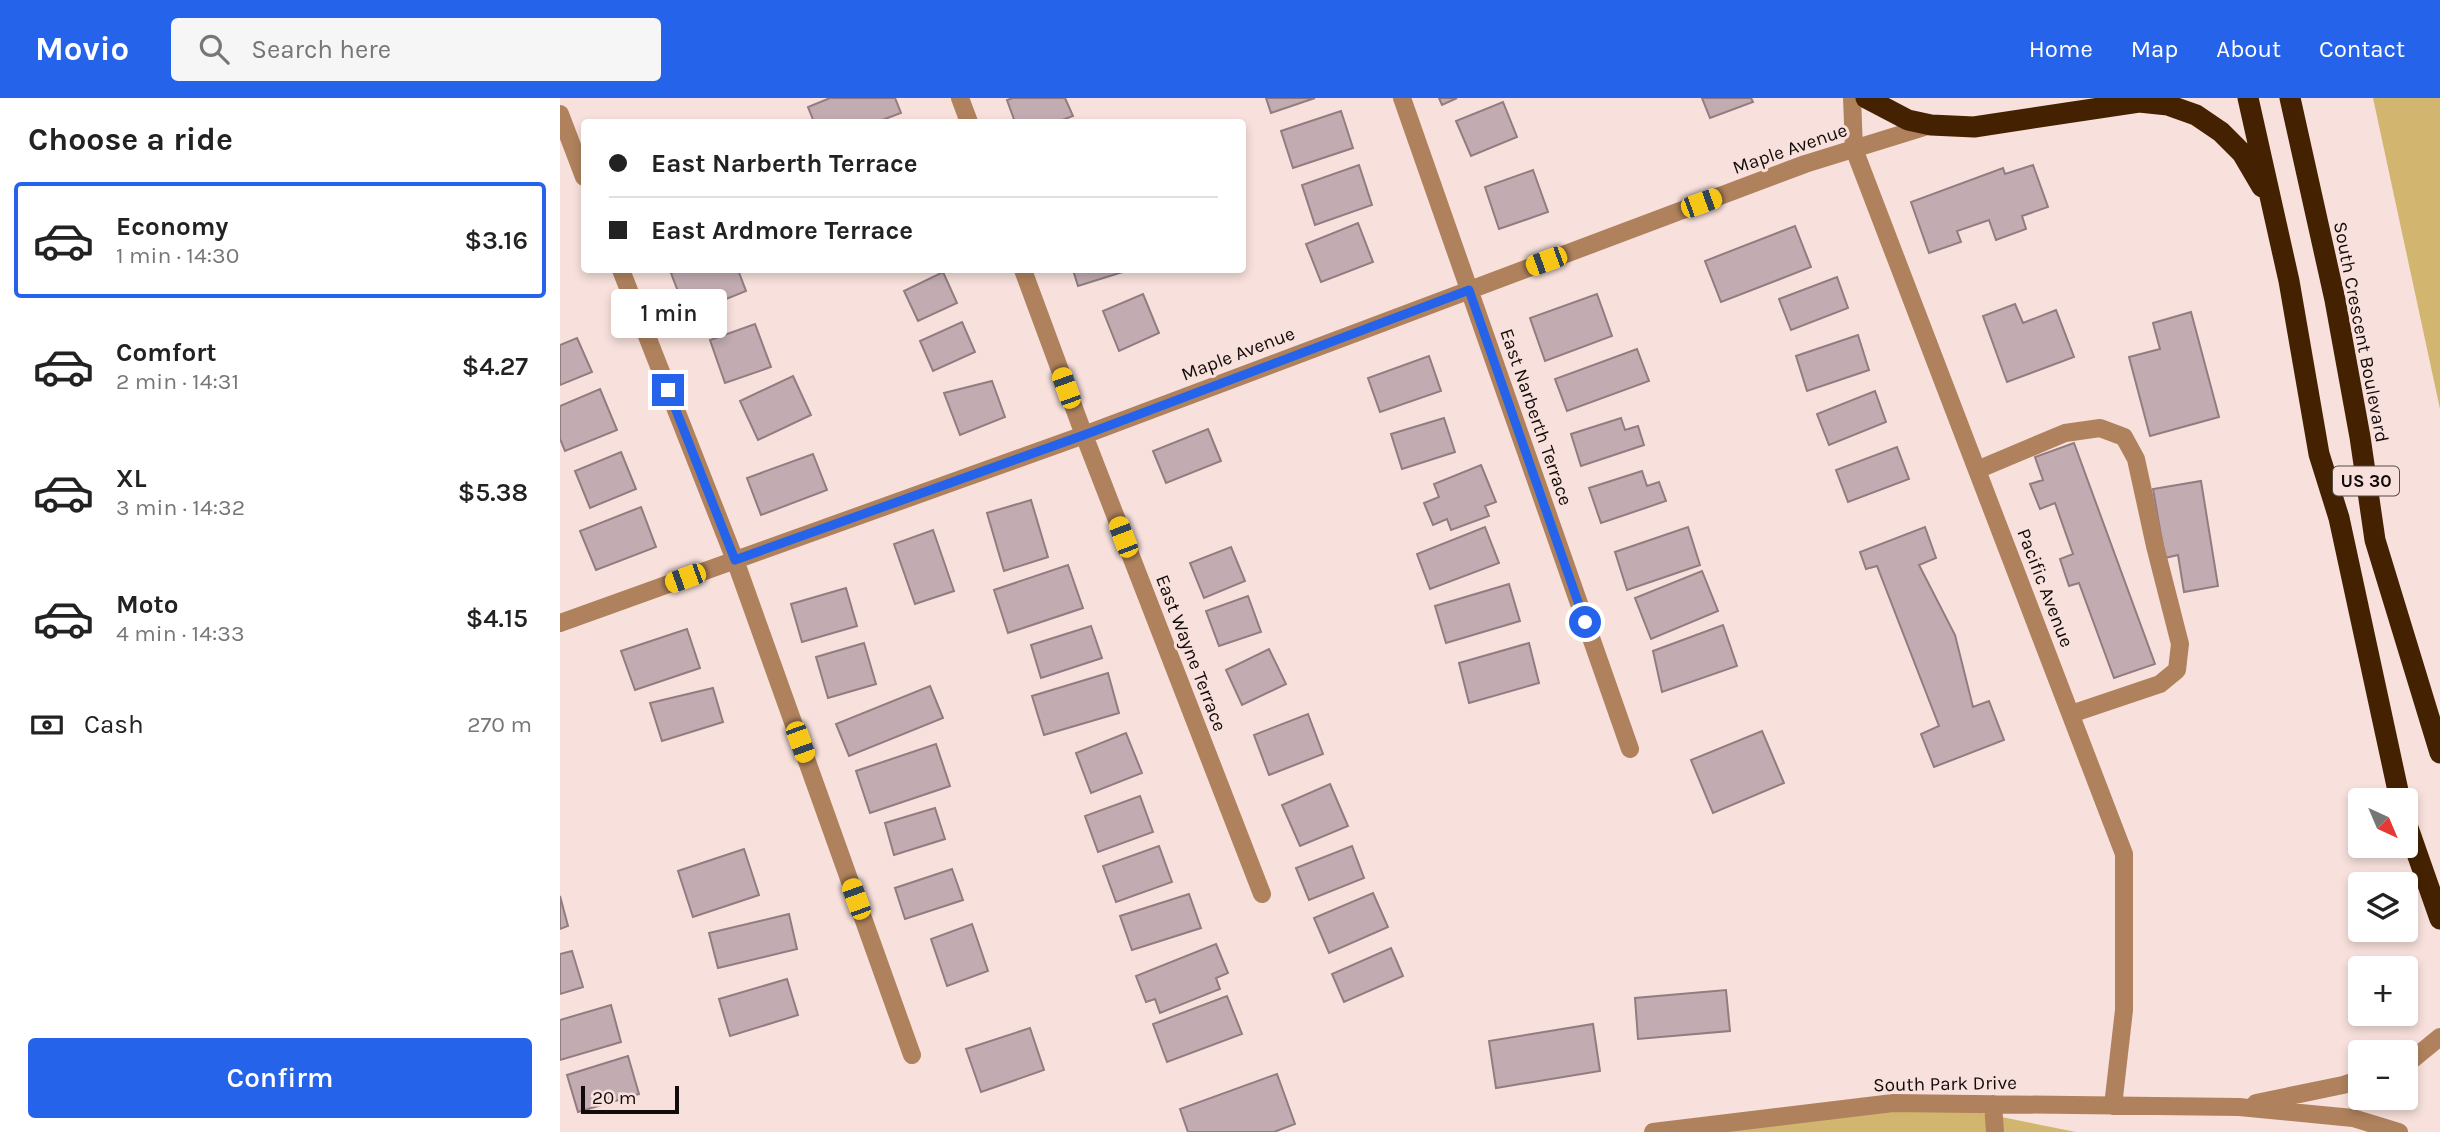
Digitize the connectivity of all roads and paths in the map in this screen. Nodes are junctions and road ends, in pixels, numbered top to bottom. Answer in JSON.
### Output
{"nodes":[{"id":1,"x":960,"y":98,"type":"edge"},
{"id":2,"x":1402,"y":98,"type":"edge"},
{"id":3,"x":1852,"y":98,"type":"edge"},
{"id":4,"x":1866,"y":98,"type":"edge"},
{"id":5,"x":2110,"y":98,"type":"edge"},
{"id":6,"x":2248,"y":98,"type":"edge"},
{"id":7,"x":2290,"y":98,"type":"edge"},
{"id":8,"x":2080,"y":111,"type":"junction"},
{"id":9,"x":560,"y":114,"type":"edge"},
{"id":10,"x":968,"y":119,"type":"edge"},
{"id":11,"x":1931,"y":125,"type":"junction"},
{"id":12,"x":1854,"y":149,"type":"junction"},
{"id":13,"x":581,"y":169,"type":"edge"},
{"id":14,"x":2272,"y":204,"type":"junction"},
{"id":15,"x":622,"y":273,"type":"edge"},
{"id":16,"x":1024,"y":273,"type":"edge"},
{"id":17,"x":1469,"y":290,"type":"junction"},
{"id":18,"x":1084,"y":435,"type":"junction"},
{"id":19,"x":1977,"y":470,"type":"junction"},
{"id":20,"x":735,"y":560,"type":"junction"},
{"id":21,"x":560,"y":623,"type":"edge"},
{"id":22,"x":2071,"y":714,"type":"junction"},
{"id":23,"x":1630,"y":749,"type":"dead end"},
{"id":24,"x":2440,"y":753,"type":"edge"},
{"id":25,"x":2397,"y":788,"type":"edge"},
{"id":26,"x":2418,"y":856,"type":"edge"},
{"id":27,"x":1262,"y":894,"type":"dead end"},
{"id":28,"x":2440,"y":919,"type":"edge"},
{"id":29,"x":2440,"y":1037,"type":"edge"},
{"id":30,"x":912,"y":1055,"type":"dead end"},
{"id":31,"x":2418,"y":1055,"type":"edge"},
{"id":32,"x":2348,"y":1083,"type":"edge"},
{"id":33,"x":1993,"y":1104,"type":"junction"},
{"id":34,"x":2113,"y":1106,"type":"junction"},
{"id":35,"x":2239,"y":1107,"type":"junction"},
{"id":36,"x":1653,"y":1132,"type":"edge"},
{"id":37,"x":1995,"y":1132,"type":"edge"},
{"id":38,"x":2399,"y":1132,"type":"edge"}],
"edges":[{"from":1,"to":10,"type":"street"},
{"from":2,"to":17,"type":"street","name":"East Narberth Terrace"},
{"from":3,"to":12,"type":"street","name":"Pacific Avenue"},
{"from":4,"to":11,"type":"highway"},
{"from":5,"to":8,"type":"highway"},
{"from":6,"to":14,"type":"highway","number":"US 30"},
{"from":7,"to":24,"type":"highway","name":"South Crescent Boulevard","number":"US 30"},
{"from":8,"to":11,"type":"highway"},
{"from":8,"to":14,"type":"highway"},
{"from":9,"to":13,"type":"street"},
{"from":11,"to":12,"type":"street","name":"Maple Avenue"},
{"from":12,"to":17,"type":"street","name":"Maple Avenue"},
{"from":12,"to":19,"type":"street","name":"Pacific Avenue"},
{"from":14,"to":25,"type":"highway","number":"US 30"},
{"from":15,"to":20,"type":"street"},
{"from":16,"to":18,"type":"street","name":"East Wayne Terrace"},
{"from":17,"to":18,"type":"street","name":"Maple Avenue"},
{"from":17,"to":23,"type":"street","name":"East Narberth Terrace"},
{"from":18,"to":20,"type":"street","name":"Maple Avenue"},
{"from":18,"to":27,"type":"street","name":"East Wayne Terrace"},
{"from":19,"to":22,"type":"street","name":"Pacific Avenue"},
{"from":19,"to":22,"type":"street"},
{"from":20,"to":21,"type":"street","name":"Maple Avenue"},
{"from":20,"to":30,"type":"street"},
{"from":22,"to":34,"type":"street","name":"Pacific Avenue"},
{"from":26,"to":28,"type":"highway"},
{"from":29,"to":31,"type":"street"},
{"from":32,"to":35,"type":"street","name":"South Park Drive"},
{"from":33,"to":34,"type":"street","name":"South Park Drive"},
{"from":33,"to":36,"type":"street","name":"South Park Drive"},
{"from":33,"to":37,"type":"street"},
{"from":34,"to":35,"type":"street","name":"South Park Drive"},
{"from":35,"to":38,"type":"street","name":"South Park Drive"}]}
